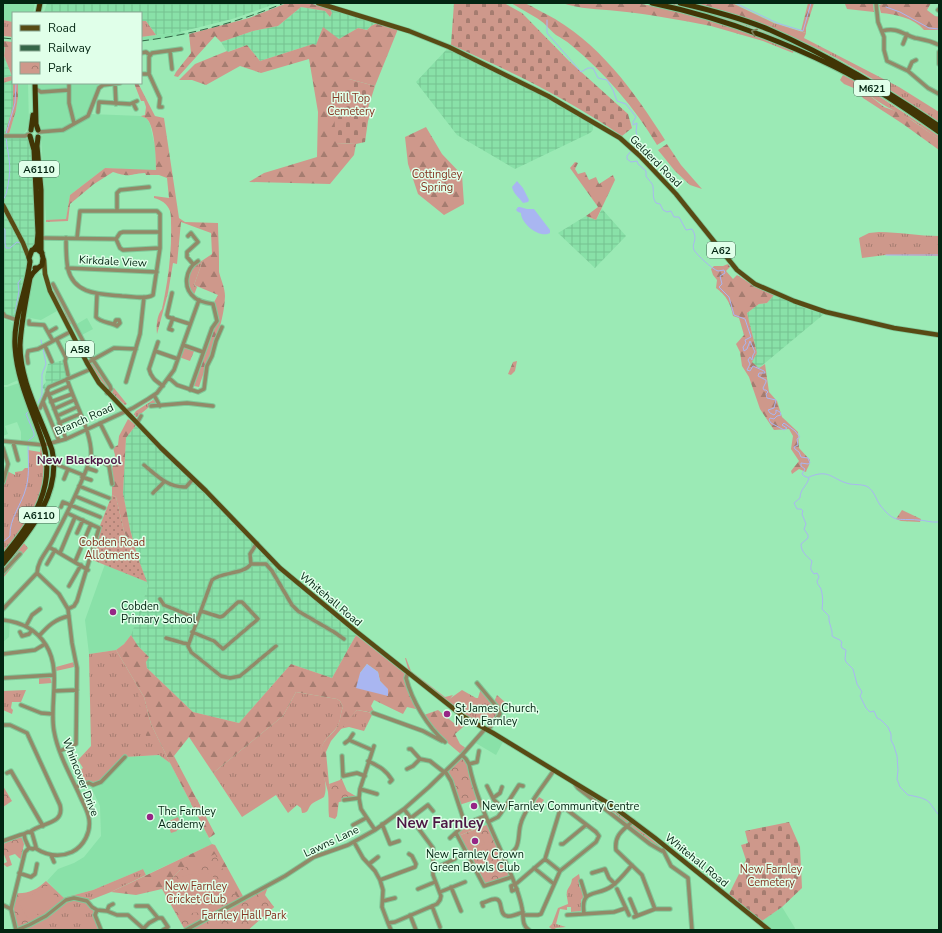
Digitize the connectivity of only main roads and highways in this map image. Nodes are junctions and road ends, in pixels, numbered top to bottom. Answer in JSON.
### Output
{"nodes":[{"id":1,"x":318,"y":3,"type":"edge"},
{"id":2,"x":652,"y":3,"type":"edge"},
{"id":3,"x":680,"y":3,"type":"edge"},
{"id":4,"x":34,"y":85,"type":"edge"},
{"id":5,"x":939,"y":126,"type":"edge"},
{"id":6,"x":939,"y":132,"type":"edge"},
{"id":7,"x":30,"y":133,"type":"junction"},
{"id":8,"x":38,"y":133,"type":"junction"},
{"id":9,"x":3,"y":205,"type":"edge"},
{"id":10,"x":23,"y":242,"type":"junction"},
{"id":11,"x":34,"y":249,"type":"junction"},
{"id":12,"x":43,"y":256,"type":"junction"},
{"id":13,"x":30,"y":260,"type":"junction"},
{"id":14,"x":38,"y":268,"type":"junction"},
{"id":15,"x":46,"y":274,"type":"junction"},
{"id":16,"x":26,"y":301,"type":"junction"},
{"id":17,"x":17,"y":320,"type":"junction"},
{"id":18,"x":939,"y":335,"type":"edge"},
{"id":19,"x":44,"y":436,"type":"junction"},
{"id":20,"x":47,"y":444,"type":"junction"},
{"id":21,"x":3,"y":557,"type":"edge"},
{"id":22,"x":3,"y":564,"type":"edge"},
{"id":23,"x":770,"y":930,"type":"edge"}],
"edges":[{"from":1,"to":18,"type":"main road","name":"Gelderd Road","number":"A62"},
{"from":6,"to":2,"type":"highway","number":"M621","one_way":true},
{"from":3,"to":5,"type":"highway","number":"M621"},
{"from":4,"to":7,"type":"highway","number":"A6110"},
{"from":4,"to":8,"type":"highway","number":"A6110"},
{"from":7,"to":8,"type":"highway"},
{"from":7,"to":8,"type":"highway"},
{"from":7,"to":11,"type":"highway","number":"A6110"},
{"from":8,"to":12,"type":"highway","number":"A6110"},
{"from":9,"to":10,"type":"main road"},
{"from":10,"to":11,"type":"main road"},
{"from":10,"to":13,"type":"main road"},
{"from":11,"to":12,"type":"highway"},
{"from":11,"to":13,"type":"highway","number":"A6110"},
{"from":12,"to":14,"type":"highway","number":"A6110"},
{"from":12,"to":15,"type":"main road","name":"Whitehall Road","number":"A58"},
{"from":13,"to":14,"type":"highway"},
{"from":13,"to":17,"type":"highway","number":"A6110"},
{"from":14,"to":15,"type":"main road"},
{"from":14,"to":16,"type":"highway","number":"A6110"},
{"from":15,"to":23,"type":"main road","name":"Whitehall Road","number":"A58"},
{"from":16,"to":17,"type":"highway"},
{"from":16,"to":19,"type":"highway","number":"A6110"},
{"from":17,"to":19,"type":"highway","number":"A6110"},
{"from":19,"to":20,"type":"highway","number":"A6110"},
{"from":20,"to":21,"type":"highway","number":"A6110"},
{"from":20,"to":22,"type":"highway","number":"A6110"}]}
